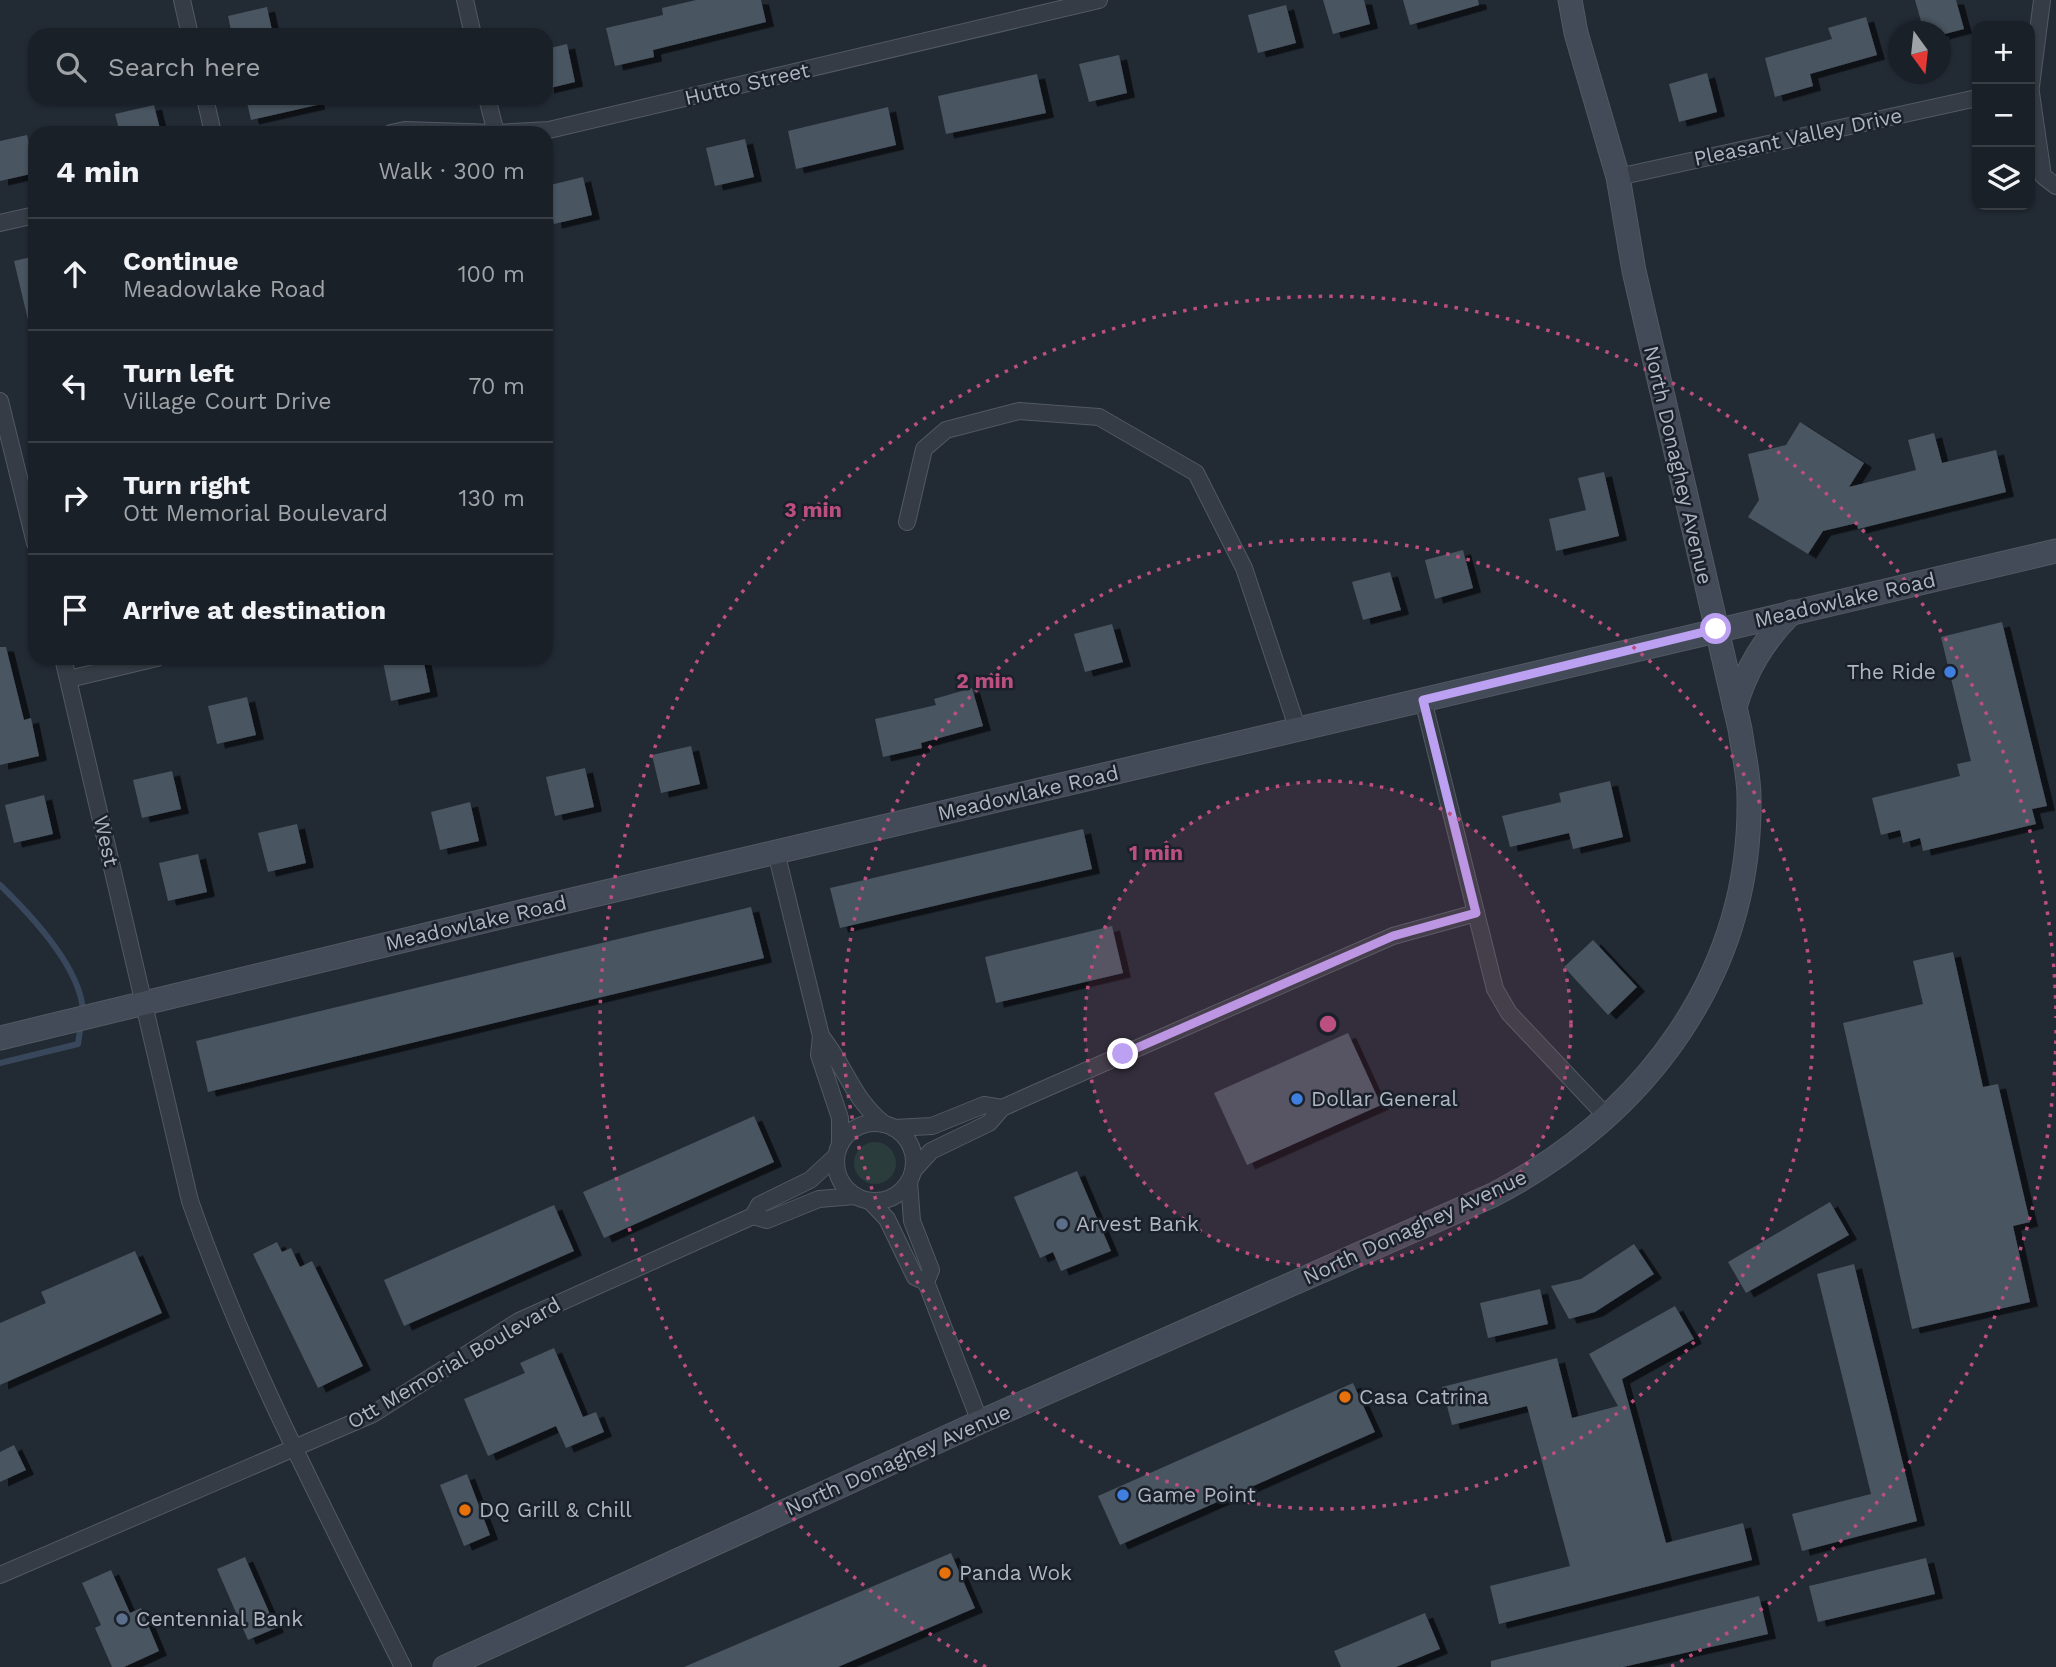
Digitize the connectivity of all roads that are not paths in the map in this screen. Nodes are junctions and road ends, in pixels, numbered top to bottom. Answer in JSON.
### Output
{"nodes":[{"id":1,"x":182,"y":0,"type":"edge"},
{"id":2,"x":465,"y":0,"type":"edge"},
{"id":3,"x":1099,"y":0,"type":"edge"},
{"id":4,"x":1570,"y":0,"type":"edge"},
{"id":5,"x":2042,"y":0,"type":"edge"},
{"id":6,"x":188,"y":28,"type":"edge"},
{"id":7,"x":471,"y":28,"type":"edge"},
{"id":8,"x":2030,"y":84,"type":"edge"},
{"id":9,"x":1972,"y":99,"type":"edge"},
{"id":10,"x":207,"y":105,"type":"edge"},
{"id":11,"x":490,"y":105,"type":"edge"},
{"id":12,"x":2035,"y":121,"type":"edge"},
{"id":13,"x":211,"y":126,"type":"edge"},
{"id":14,"x":494,"y":126,"type":"edge"},
{"id":15,"x":553,"y":129,"type":"edge"},
{"id":16,"x":1618,"y":177,"type":"junction"},
{"id":17,"x":2056,"y":186,"type":"edge"},
{"id":18,"x":28,"y":217,"type":"edge"},
{"id":19,"x":0,"y":223,"type":"edge"},
{"id":20,"x":0,"y":401,"type":"edge"},
{"id":21,"x":28,"y":515,"type":"edge"},
{"id":22,"x":906,"y":522,"type":"dead end"},
{"id":23,"x":2056,"y":551,"type":"edge"},
{"id":24,"x":1792,"y":612,"type":"junction"},
{"id":25,"x":1716,"y":629,"type":"junction"},
{"id":26,"x":65,"y":665,"type":"edge"},
{"id":27,"x":128,"y":665,"type":"edge"},
{"id":28,"x":69,"y":679,"type":"junction"},
{"id":29,"x":1423,"y":700,"type":"junction"},
{"id":30,"x":1735,"y":707,"type":"junction"},
{"id":31,"x":1298,"y":730,"type":"junction"},
{"id":32,"x":776,"y":852,"type":"junction"},
{"id":33,"x":1476,"y":913,"type":"junction"},
{"id":34,"x":144,"y":1003,"type":"junction"},
{"id":35,"x":821,"y":1037,"type":"junction"},
{"id":36,"x":0,"y":1038,"type":"edge"},
{"id":37,"x":1002,"y":1108,"type":"junction"},
{"id":38,"x":1608,"y":1118,"type":"junction"},
{"id":39,"x":889,"y":1126,"type":"junction"},
{"id":40,"x":838,"y":1151,"type":"junction"},
{"id":41,"x":911,"y":1176,"type":"junction"},
{"id":42,"x":862,"y":1198,"type":"junction"},
{"id":43,"x":753,"y":1216,"type":"junction"},
{"id":44,"x":926,"y":1282,"type":"junction"},
{"id":45,"x":980,"y":1422,"type":"junction"},
{"id":46,"x":293,"y":1447,"type":"junction"},
{"id":47,"x":0,"y":1575,"type":"edge"},
{"id":48,"x":402,"y":1667,"type":"edge"},
{"id":49,"x":445,"y":1667,"type":"edge"}],
"edges":[{"from":1,"to":6,"type":"street"},
{"from":2,"to":7,"type":"street"},
{"from":3,"to":15,"type":"street","name":"Hutto Street"},
{"from":4,"to":16,"type":"street","name":"North Donaghey Avenue"},
{"from":5,"to":8,"type":"street"},
{"from":9,"to":16,"type":"street","name":"Pleasant Valley Drive"},
{"from":10,"to":13,"type":"street"},
{"from":11,"to":14,"type":"street"},
{"from":12,"to":17,"type":"street"},
{"from":16,"to":25,"type":"street","name":"North Donaghey Avenue"},
{"from":18,"to":19,"type":"street"},
{"from":20,"to":21,"type":"street"},
{"from":22,"to":31,"type":"street"},
{"from":23,"to":24,"type":"street","name":"Meadowlake Road"},
{"from":24,"to":25,"type":"street","name":"Meadowlake Road"},
{"from":24,"to":30,"type":"street"},
{"from":25,"to":29,"type":"street","name":"Meadowlake Road"},
{"from":25,"to":30,"type":"street","name":"North Donaghey Avenue"},
{"from":26,"to":28,"type":"street","name":"West"},
{"from":27,"to":28,"type":"street"},
{"from":28,"to":34,"type":"street","name":"West"},
{"from":29,"to":31,"type":"street","name":"Meadowlake Road"},
{"from":29,"to":33,"type":"street"},
{"from":30,"to":38,"type":"street","name":"North Donaghey Avenue"},
{"from":31,"to":32,"type":"street","name":"Meadowlake Road"},
{"from":32,"to":34,"type":"street","name":"Meadowlake Road"},
{"from":32,"to":35,"type":"street"},
{"from":33,"to":37,"type":"street"},
{"from":33,"to":38,"type":"street"},
{"from":34,"to":36,"type":"street","name":"Meadowlake Road"},
{"from":34,"to":46,"type":"street","name":"West"},
{"from":35,"to":39,"type":"street"},
{"from":35,"to":40,"type":"street"},
{"from":37,"to":39,"type":"street"},
{"from":37,"to":41,"type":"street"},
{"from":38,"to":45,"type":"street","name":"North Donaghey Avenue"},
{"from":39,"to":40,"type":"street"},
{"from":39,"to":41,"type":"street"},
{"from":40,"to":42,"type":"street"},
{"from":40,"to":43,"type":"street","name":"Ott Memorial Boulevard"},
{"from":41,"to":42,"type":"street"},
{"from":41,"to":44,"type":"street"},
{"from":42,"to":43,"type":"street","name":"Ott Memorial Boulevard"},
{"from":42,"to":44,"type":"street"},
{"from":43,"to":46,"type":"street","name":"Ott Memorial Boulevard"},
{"from":44,"to":45,"type":"street"},
{"from":45,"to":49,"type":"street","name":"North Donaghey Avenue"},
{"from":46,"to":47,"type":"street","name":"Ott Memorial Boulevard"},
{"from":46,"to":48,"type":"street","name":"West"}]}
